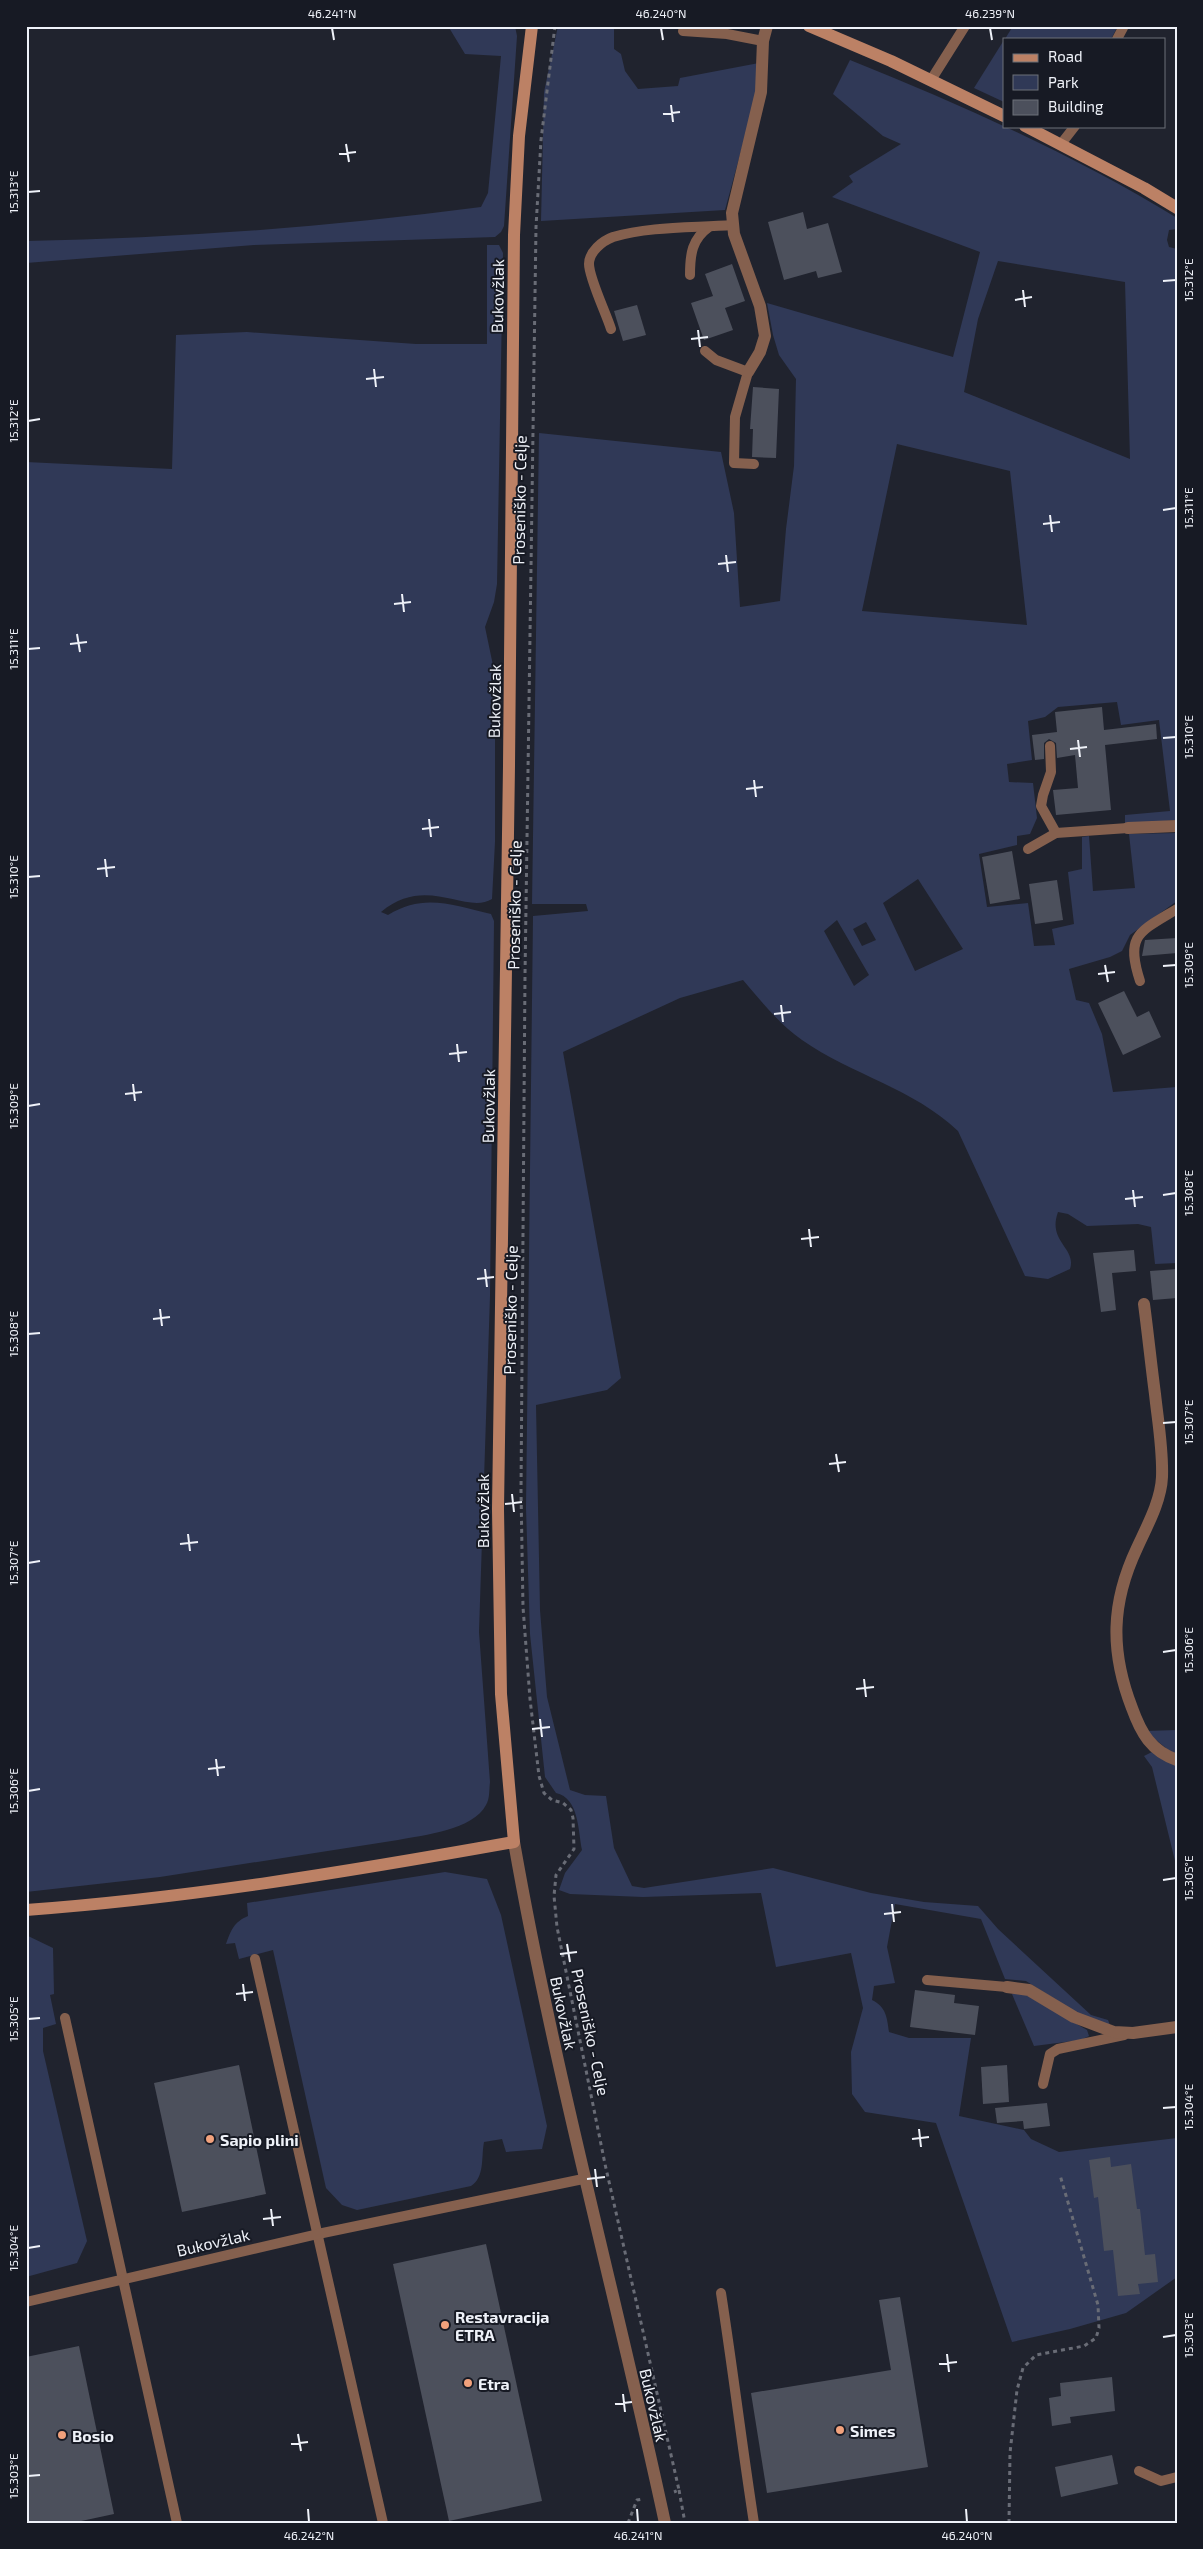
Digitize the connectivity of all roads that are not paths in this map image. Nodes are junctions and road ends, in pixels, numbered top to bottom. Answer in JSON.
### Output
{"nodes":[{"id":1,"x":532,"y":26,"type":"edge"},
{"id":2,"x":767,"y":26,"type":"edge"},
{"id":3,"x":965,"y":26,"type":"edge"},
{"id":4,"x":1124,"y":26,"type":"edge"},
{"id":5,"x":816,"y":28,"type":"edge"},
{"id":6,"x":683,"y":31,"type":"dead end"},
{"id":7,"x":1118,"y":38,"type":"edge"},
{"id":8,"x":763,"y":41,"type":"junction"},
{"id":9,"x":931,"y":80,"type":"junction"},
{"id":10,"x":1003,"y":116,"type":"edge"},
{"id":11,"x":1029,"y":128,"type":"edge"},
{"id":12,"x":1073,"y":128,"type":"edge"},
{"id":13,"x":1061,"y":144,"type":"junction"},
{"id":14,"x":1177,"y":208,"type":"edge"},
{"id":15,"x":732,"y":225,"type":"junction"},
{"id":16,"x":709,"y":227,"type":"junction"},
{"id":17,"x":690,"y":275,"type":"dead end"},
{"id":18,"x":611,"y":329,"type":"dead end"},
{"id":19,"x":705,"y":351,"type":"dead end"},
{"id":20,"x":748,"y":372,"type":"junction"},
{"id":21,"x":754,"y":464,"type":"dead end"},
{"id":22,"x":1050,"y":746,"type":"dead end"},
{"id":23,"x":1177,"y":826,"type":"edge"},
{"id":24,"x":1128,"y":828,"type":"joint"},
{"id":25,"x":1056,"y":833,"type":"junction"},
{"id":26,"x":1028,"y":849,"type":"dead end"},
{"id":27,"x":1177,"y":909,"type":"edge"},
{"id":28,"x":1140,"y":981,"type":"dead end"},
{"id":29,"x":1144,"y":1304,"type":"dead end"},
{"id":30,"x":1177,"y":1760,"type":"edge"},
{"id":31,"x":514,"y":1842,"type":"junction"},
{"id":32,"x":26,"y":1910,"type":"edge"},
{"id":33,"x":255,"y":1959,"type":"dead end"},
{"id":34,"x":927,"y":1980,"type":"dead end"},
{"id":35,"x":1007,"y":1986,"type":"joint"},
{"id":36,"x":65,"y":2018,"type":"dead end"},
{"id":37,"x":1177,"y":2027,"type":"edge"},
{"id":38,"x":1132,"y":2033,"type":"junction"},
{"id":39,"x":1043,"y":2084,"type":"dead end"},
{"id":40,"x":583,"y":2178,"type":"junction"},
{"id":41,"x":318,"y":2234,"type":"junction"},
{"id":42,"x":122,"y":2280,"type":"junction"},
{"id":43,"x":720,"y":2293,"type":"dead end"},
{"id":44,"x":26,"y":2302,"type":"edge"},
{"id":45,"x":1139,"y":2471,"type":"dead end"},
{"id":46,"x":1177,"y":2477,"type":"edge"},
{"id":47,"x":177,"y":2523,"type":"edge"},
{"id":48,"x":383,"y":2523,"type":"edge"},
{"id":49,"x":664,"y":2523,"type":"edge"},
{"id":50,"x":754,"y":2523,"type":"edge"}],
"edges":[{"from":1,"to":31,"type":"main road","name":"Bukovžlak"},
{"from":2,"to":8,"type":"street"},
{"from":3,"to":9,"type":"lane"},
{"from":4,"to":7,"type":"lane"},
{"from":5,"to":9,"type":"main road"},
{"from":6,"to":8,"type":"lane"},
{"from":8,"to":15,"type":"street"},
{"from":9,"to":10,"type":"main road"},
{"from":11,"to":13,"type":"main road"},
{"from":12,"to":13,"type":"lane"},
{"from":13,"to":14,"type":"main road"},
{"from":15,"to":16,"type":"lane"},
{"from":15,"to":20,"type":"street"},
{"from":16,"to":17,"type":"lane"},
{"from":16,"to":18,"type":"lane"},
{"from":19,"to":20,"type":"lane"},
{"from":20,"to":21,"type":"lane"},
{"from":22,"to":25,"type":"lane"},
{"from":23,"to":24,"type":"street"},
{"from":24,"to":25,"type":"lane"},
{"from":25,"to":26,"type":"lane"},
{"from":27,"to":28,"type":"lane"},
{"from":29,"to":30,"type":"street"},
{"from":31,"to":32,"type":"main road"},
{"from":31,"to":40,"type":"street","name":"Bukovžlak"},
{"from":33,"to":41,"type":"lane"},
{"from":34,"to":35,"type":"lane"},
{"from":35,"to":38,"type":"street"},
{"from":36,"to":42,"type":"lane"},
{"from":37,"to":38,"type":"street"},
{"from":38,"to":39,"type":"lane"},
{"from":40,"to":41,"type":"lane","name":"Bukovžlak"},
{"from":40,"to":49,"type":"street","name":"Bukovžlak"},
{"from":41,"to":42,"type":"lane","name":"Bukovžlak"},
{"from":41,"to":48,"type":"lane"},
{"from":42,"to":44,"type":"lane","name":"Bukovžlak"},
{"from":42,"to":47,"type":"lane"},
{"from":43,"to":50,"type":"lane"},
{"from":45,"to":46,"type":"lane"}]}
